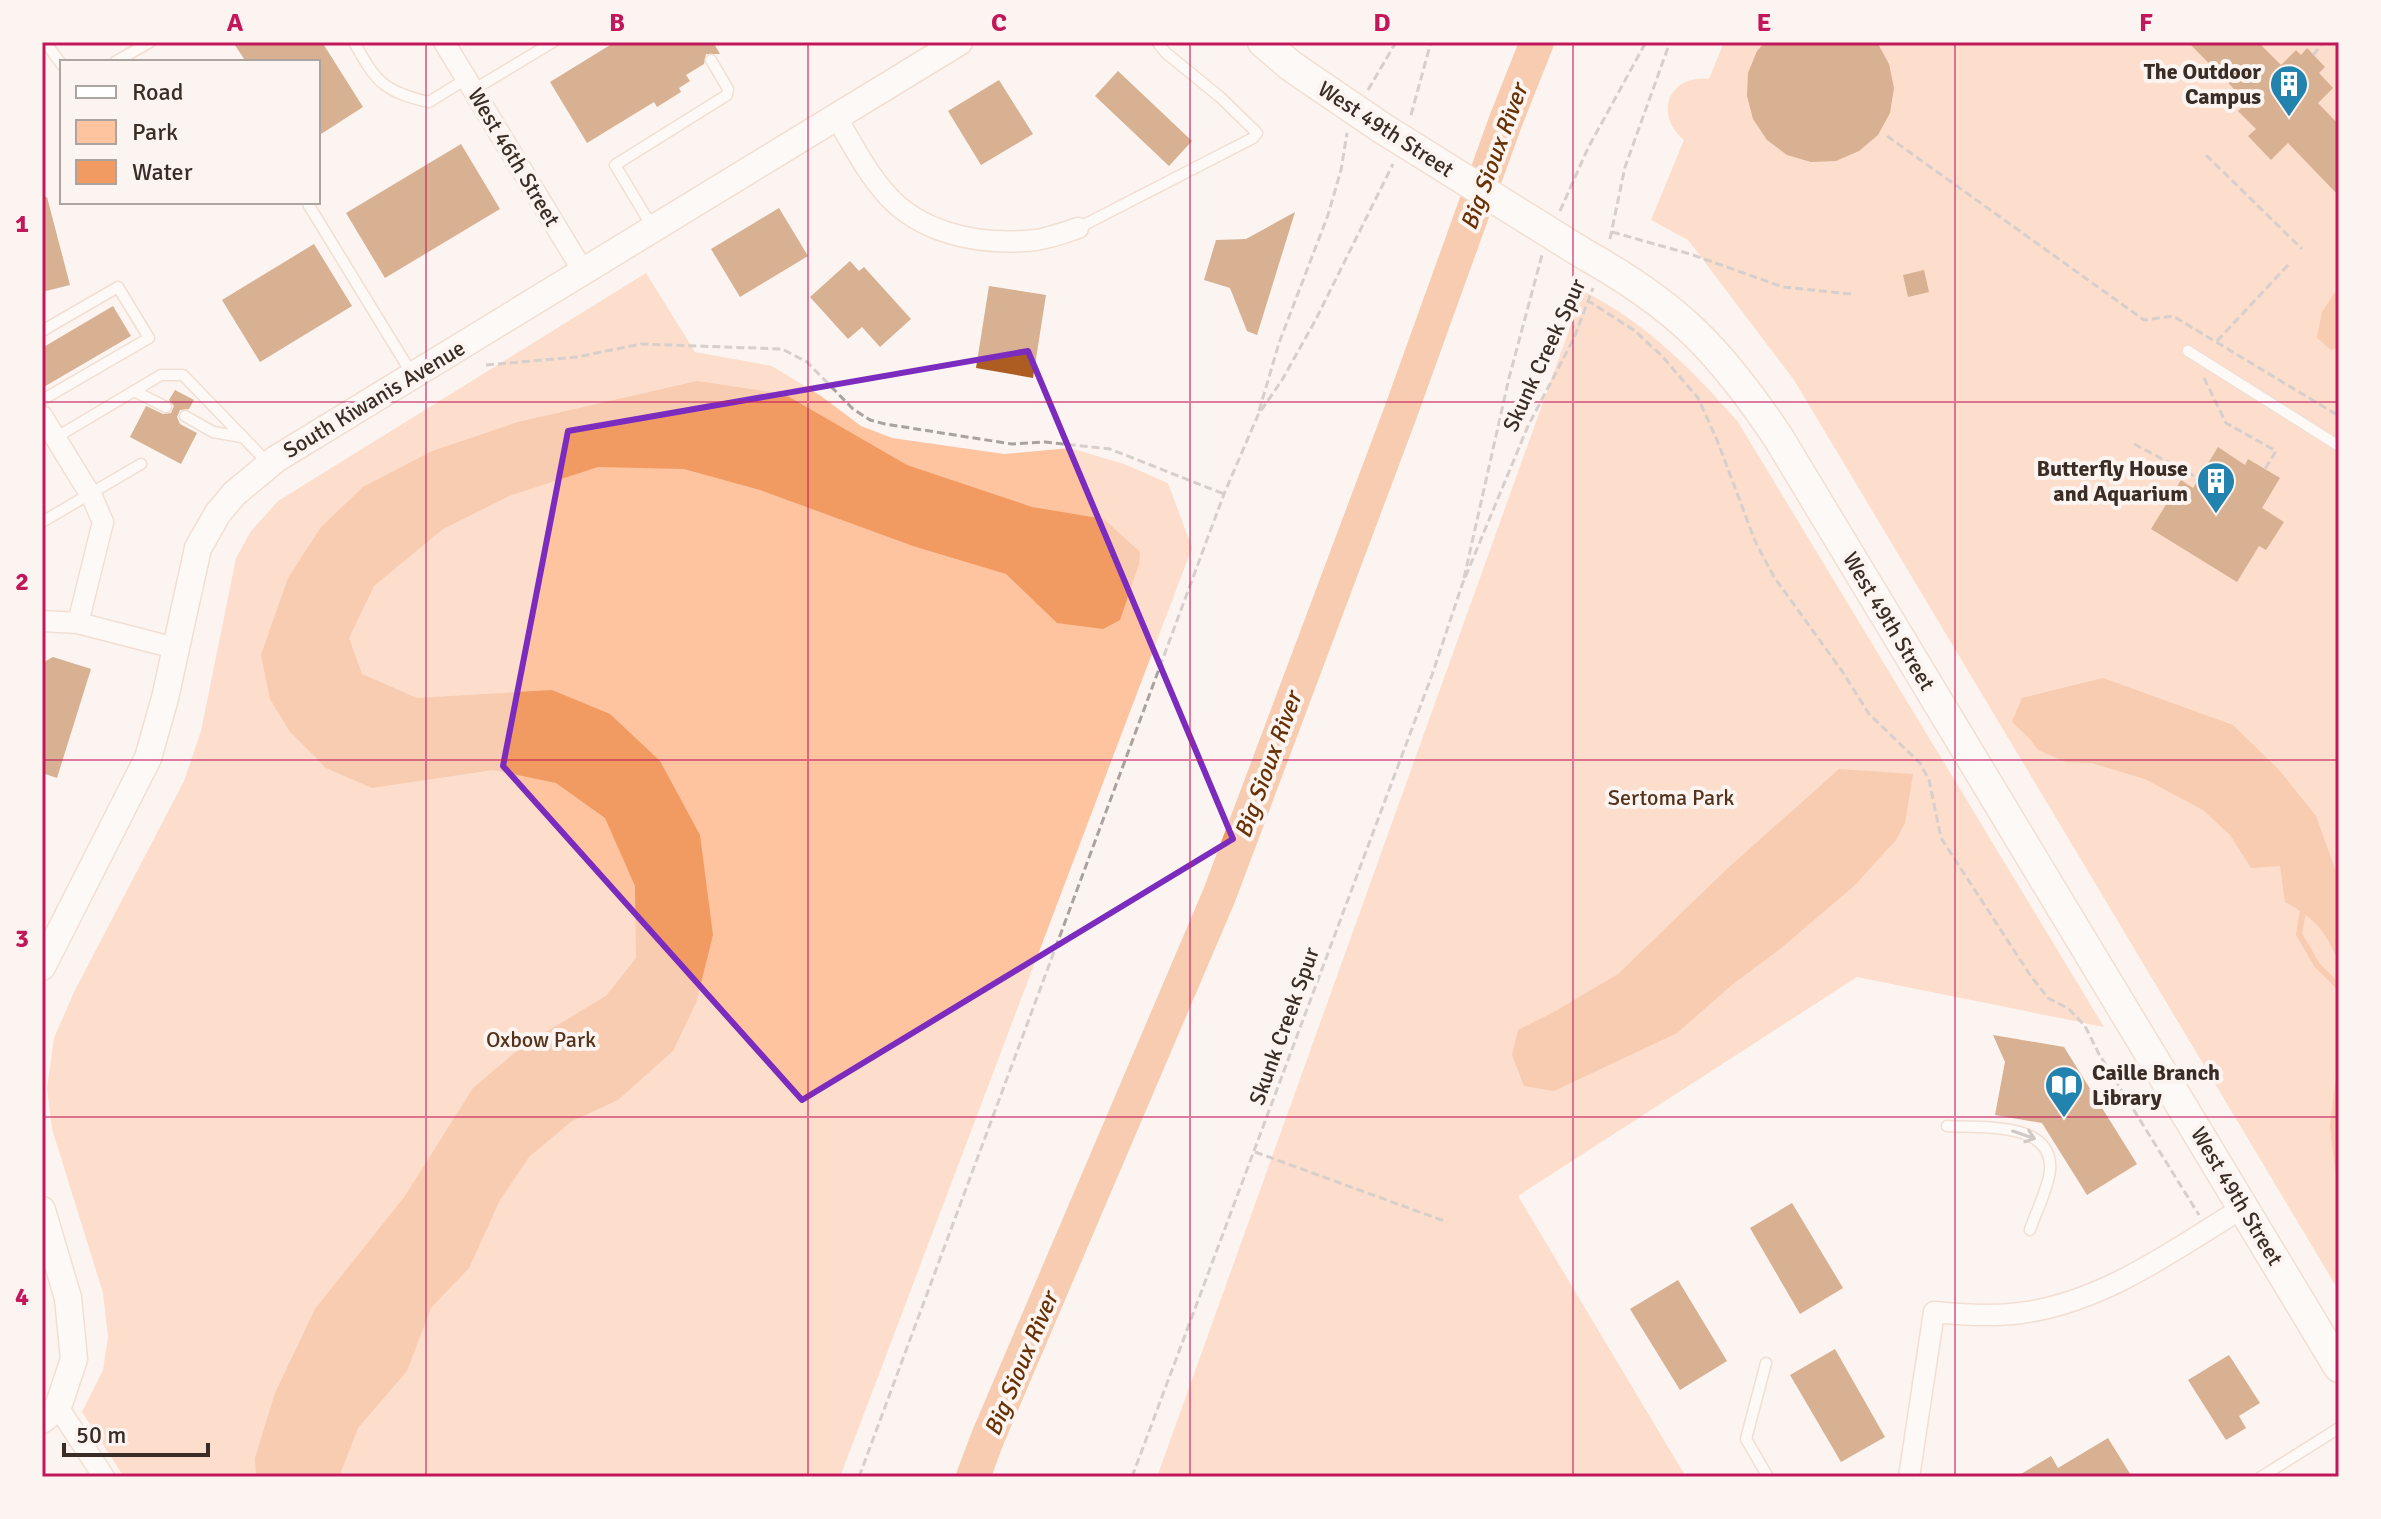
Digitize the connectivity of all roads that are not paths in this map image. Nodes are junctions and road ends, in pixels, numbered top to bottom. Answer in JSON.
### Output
{"nodes":[{"id":1,"x":45,"y":42,"type":"edge"},
{"id":2,"x":150,"y":42,"type":"edge"},
{"id":3,"x":354,"y":42,"type":"edge"},
{"id":4,"x":444,"y":42,"type":"edge"},
{"id":5,"x":553,"y":42,"type":"edge"},
{"id":6,"x":959,"y":42,"type":"edge"},
{"id":7,"x":1157,"y":42,"type":"edge"},
{"id":8,"x":1263,"y":42,"type":"edge"},
{"id":9,"x":118,"y":60,"type":"edge"},
{"id":10,"x":711,"y":60,"type":"dead end"},
{"id":11,"x":60,"y":62,"type":"edge"},
{"id":12,"x":470,"y":84,"type":"junction"},
{"id":13,"x":836,"y":117,"type":"junction"},
{"id":14,"x":308,"y":204,"type":"dead end"},
{"id":15,"x":1078,"y":228,"type":"joint"},
{"id":16,"x":653,"y":229,"type":"junction"},
{"id":17,"x":583,"y":271,"type":"junction"},
{"id":18,"x":42,"y":331,"type":"edge"},
{"id":19,"x":2188,"y":351,"type":"dead end"},
{"id":20,"x":413,"y":376,"type":"junction"},
{"id":21,"x":134,"y":391,"type":"junction"},
{"id":22,"x":42,"y":400,"type":"edge"},
{"id":23,"x":166,"y":407,"type":"dead end"},
{"id":24,"x":42,"y":416,"type":"edge"},
{"id":25,"x":185,"y":416,"type":"dead end"},
{"id":26,"x":242,"y":437,"type":"junction"},
{"id":27,"x":55,"y":438,"type":"junction"},
{"id":28,"x":2339,"y":446,"type":"edge"},
{"id":29,"x":141,"y":464,"type":"dead end"},
{"id":30,"x":269,"y":464,"type":"junction"},
{"id":31,"x":90,"y":494,"type":"junction"},
{"id":32,"x":42,"y":522,"type":"edge"},
{"id":33,"x":42,"y":621,"type":"edge"},
{"id":34,"x":78,"y":623,"type":"junction"},
{"id":35,"x":175,"y":648,"type":"junction"},
{"id":36,"x":42,"y":967,"type":"edge"},
{"id":37,"x":1947,"y":1126,"type":"dead end"},
{"id":38,"x":2244,"y":1207,"type":"junction"},
{"id":39,"x":42,"y":1210,"type":"edge"},
{"id":40,"x":2030,"y":1230,"type":"dead end"},
{"id":41,"x":46,"y":1240,"type":"edge"},
{"id":42,"x":2337,"y":1360,"type":"edge"},
{"id":43,"x":1766,"y":1363,"type":"dead end"},
{"id":44,"x":50,"y":1413,"type":"edge"},
{"id":45,"x":2339,"y":1428,"type":"edge"},
{"id":46,"x":104,"y":1477,"type":"edge"},
{"id":47,"x":1768,"y":1477,"type":"edge"},
{"id":48,"x":1909,"y":1477,"type":"edge"},
{"id":49,"x":2261,"y":1477,"type":"edge"}],
"edges":[{"from":1,"to":11,"type":"lane"},
{"from":2,"to":9,"type":"lane"},
{"from":3,"to":12,"type":"lane"},
{"from":4,"to":12,"type":"street","name":"West 46th Street"},
{"from":5,"to":12,"type":"lane"},
{"from":6,"to":13,"type":"street","name":"South Kiwanis Avenue"},
{"from":7,"to":15,"type":"lane"},
{"from":8,"to":38,"type":"main road","name":"West 49th Street","bridge":true},
{"from":10,"to":16,"type":"lane"},
{"from":12,"to":17,"type":"street","name":"West 46th Street"},
{"from":13,"to":15,"type":"street"},
{"from":13,"to":16,"type":"street","name":"South Kiwanis Avenue"},
{"from":14,"to":20,"type":"lane"},
{"from":16,"to":17,"type":"street","name":"South Kiwanis Avenue"},
{"from":17,"to":20,"type":"street","name":"South Kiwanis Avenue"},
{"from":18,"to":22,"type":"lane"},
{"from":19,"to":28,"type":"lane"},
{"from":20,"to":30,"type":"street","name":"South Kiwanis Avenue"},
{"from":21,"to":23,"type":"lane"},
{"from":21,"to":26,"type":"lane"},
{"from":21,"to":27,"type":"lane"},
{"from":24,"to":27,"type":"street"},
{"from":25,"to":26,"type":"lane"},
{"from":26,"to":30,"type":"lane"},
{"from":27,"to":31,"type":"street"},
{"from":29,"to":31,"type":"lane"},
{"from":30,"to":35,"type":"street","name":"South Kiwanis Avenue"},
{"from":31,"to":32,"type":"lane"},
{"from":31,"to":34,"type":"street"},
{"from":33,"to":34,"type":"street"},
{"from":34,"to":35,"type":"street"},
{"from":35,"to":36,"type":"street","name":"South Kiwanis Avenue"},
{"from":37,"to":40,"type":"lane","one_way":true},
{"from":38,"to":42,"type":"main road","name":"West 49th Street"},
{"from":38,"to":48,"type":"street"},
{"from":39,"to":41,"type":"street"},
{"from":41,"to":44,"type":"street"},
{"from":43,"to":47,"type":"lane"},
{"from":44,"to":46,"type":"street"},
{"from":45,"to":49,"type":"lane"}]}
